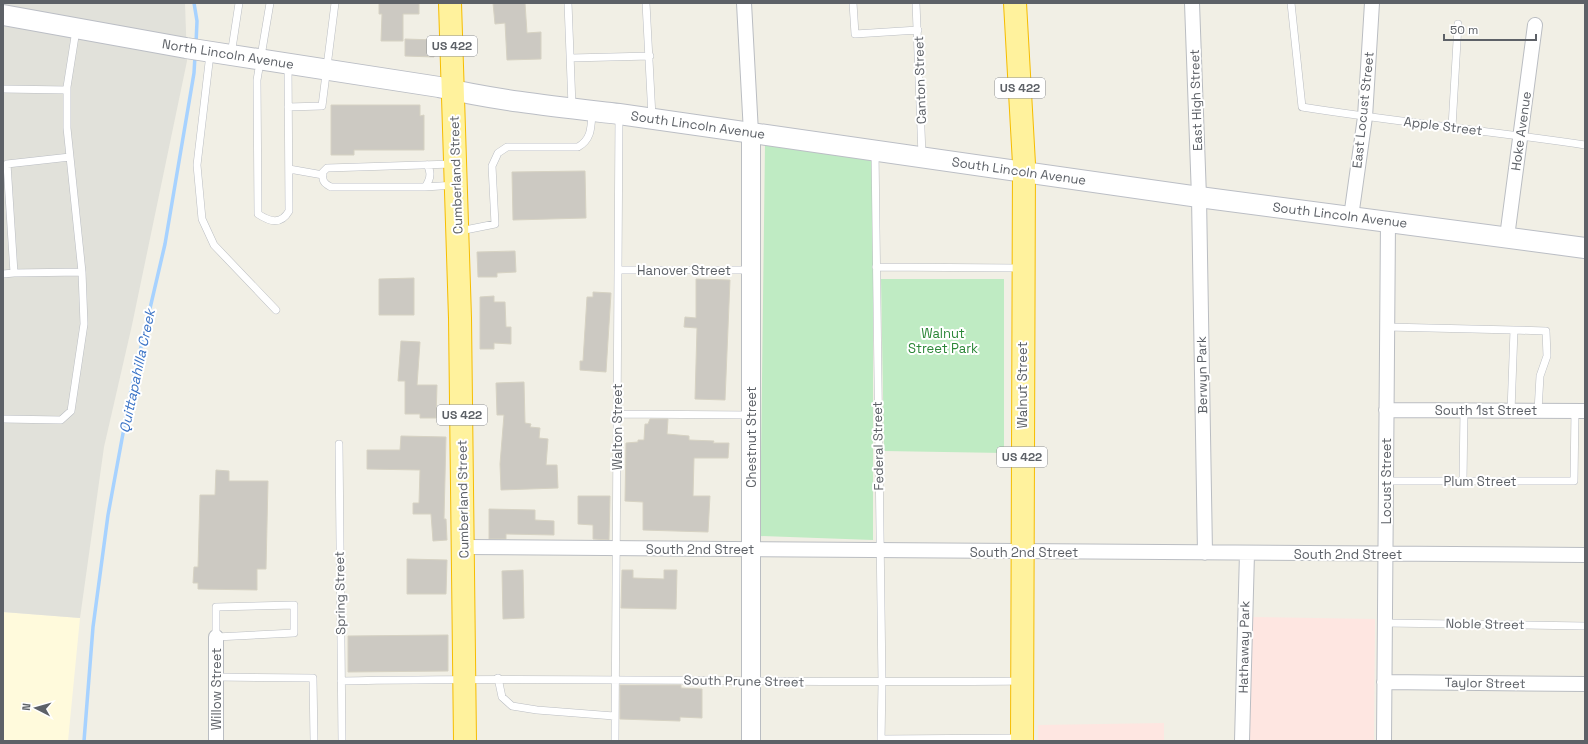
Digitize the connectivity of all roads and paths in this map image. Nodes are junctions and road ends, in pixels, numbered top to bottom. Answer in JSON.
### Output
{"nodes":[{"id":1,"x":239,"y":3,"type":"edge"},
{"id":2,"x":270,"y":3,"type":"edge"},
{"id":3,"x":335,"y":3,"type":"edge"},
{"id":4,"x":450,"y":3,"type":"edge"},
{"id":5,"x":568,"y":3,"type":"edge"},
{"id":6,"x":646,"y":3,"type":"edge"},
{"id":7,"x":744,"y":3,"type":"edge"},
{"id":8,"x":853,"y":3,"type":"edge"},
{"id":9,"x":916,"y":3,"type":"edge"},
{"id":10,"x":1015,"y":3,"type":"edge"},
{"id":11,"x":1192,"y":3,"type":"edge"},
{"id":12,"x":1291,"y":3,"type":"edge"},
{"id":13,"x":1372,"y":3,"type":"edge"},
{"id":14,"x":3,"y":15,"type":"edge"},
{"id":15,"x":1458,"y":24,"type":"dead end"},
{"id":16,"x":1535,"y":25,"type":"dead end"},
{"id":17,"x":76,"y":28,"type":"junction"},
{"id":18,"x":918,"y":30,"type":"junction"},
{"id":19,"x":199,"y":50,"type":"junction"},
{"id":20,"x":231,"y":55,"type":"junction"},
{"id":21,"x":650,"y":56,"type":"junction"},
{"id":22,"x":571,"y":58,"type":"junction"},
{"id":23,"x":261,"y":59,"type":"junction"},
{"id":24,"x":288,"y":63,"type":"junction"},
{"id":25,"x":327,"y":69,"type":"junction"},
{"id":26,"x":3,"y":89,"type":"edge"},
{"id":27,"x":67,"y":90,"type":"junction"},
{"id":28,"x":453,"y":90,"type":"junction"},
{"id":29,"x":288,"y":107,"type":"junction"},
{"id":30,"x":572,"y":109,"type":"junction"},
{"id":31,"x":592,"y":111,"type":"junction"},
{"id":32,"x":619,"y":114,"type":"junction"},
{"id":33,"x":1365,"y":117,"type":"junction"},
{"id":34,"x":652,"y":119,"type":"junction"},
{"id":35,"x":1452,"y":127,"type":"junction"},
{"id":36,"x":750,"y":133,"type":"junction"},
{"id":37,"x":1520,"y":136,"type":"junction"},
{"id":38,"x":1585,"y":145,"type":"edge"},
{"id":39,"x":875,"y":151,"type":"junction"},
{"id":40,"x":70,"y":157,"type":"junction"},
{"id":41,"x":922,"y":158,"type":"junction"},
{"id":42,"x":5,"y":164,"type":"edge"},
{"id":43,"x":427,"y":165,"type":"junction"},
{"id":44,"x":289,"y":169,"type":"junction"},
{"id":45,"x":1024,"y":172,"type":"junction"},
{"id":46,"x":323,"y":174,"type":"junction"},
{"id":47,"x":456,"y":175,"type":"junction"},
{"id":48,"x":425,"y":186,"type":"junction"},
{"id":49,"x":1199,"y":197,"type":"junction"},
{"id":50,"x":1351,"y":217,"type":"junction"},
{"id":51,"x":1388,"y":222,"type":"junction"},
{"id":52,"x":458,"y":231,"type":"junction"},
{"id":53,"x":1507,"y":237,"type":"junction"},
{"id":54,"x":1585,"y":248,"type":"edge"},
{"id":55,"x":876,"y":267,"type":"junction"},
{"id":56,"x":1023,"y":268,"type":"junction"},
{"id":57,"x":618,"y":270,"type":"junction"},
{"id":58,"x":750,"y":270,"type":"junction"},
{"id":59,"x":82,"y":272,"type":"junction"},
{"id":60,"x":14,"y":273,"type":"junction"},
{"id":61,"x":3,"y":274,"type":"edge"},
{"id":62,"x":276,"y":310,"type":"dead end"},
{"id":63,"x":1387,"y":327,"type":"junction"},
{"id":64,"x":1514,"y":330,"type":"junction"},
{"id":65,"x":1386,"y":410,"type":"junction"},
{"id":66,"x":1464,"y":410,"type":"junction"},
{"id":67,"x":1511,"y":411,"type":"junction"},
{"id":68,"x":1538,"y":411,"type":"junction"},
{"id":69,"x":1580,"y":411,"type":"edge"},
{"id":70,"x":617,"y":414,"type":"junction"},
{"id":71,"x":751,"y":415,"type":"junction"},
{"id":72,"x":3,"y":419,"type":"edge"},
{"id":73,"x":339,"y":444,"type":"dead end"},
{"id":74,"x":1386,"y":481,"type":"junction"},
{"id":75,"x":1463,"y":481,"type":"junction"},
{"id":76,"x":464,"y":547,"type":"junction"},
{"id":77,"x":616,"y":549,"type":"junction"},
{"id":78,"x":752,"y":550,"type":"junction"},
{"id":79,"x":880,"y":551,"type":"junction"},
{"id":80,"x":1022,"y":552,"type":"junction"},
{"id":81,"x":1205,"y":553,"type":"junction"},
{"id":82,"x":1247,"y":553,"type":"junction"},
{"id":83,"x":1385,"y":554,"type":"junction"},
{"id":84,"x":1585,"y":555,"type":"edge"},
{"id":85,"x":1385,"y":623,"type":"junction"},
{"id":86,"x":1585,"y":626,"type":"edge"},
{"id":87,"x":216,"y":637,"type":"junction"},
{"id":88,"x":216,"y":677,"type":"junction"},
{"id":89,"x":464,"y":678,"type":"junction"},
{"id":90,"x":498,"y":678,"type":"junction"},
{"id":91,"x":615,"y":678,"type":"junction"},
{"id":92,"x":1023,"y":680,"type":"junction"},
{"id":93,"x":341,"y":681,"type":"junction"},
{"id":94,"x":752,"y":681,"type":"junction"},
{"id":95,"x":1384,"y":682,"type":"junction"},
{"id":96,"x":882,"y":683,"type":"junction"},
{"id":97,"x":1585,"y":684,"type":"edge"},
{"id":98,"x":614,"y":716,"type":"junction"},
{"id":99,"x":1022,"y":739,"type":"edge"},
{"id":100,"x":881,"y":740,"type":"edge"},
{"id":101,"x":216,"y":741,"type":"edge"},
{"id":102,"x":314,"y":741,"type":"edge"},
{"id":103,"x":342,"y":741,"type":"edge"},
{"id":104,"x":465,"y":741,"type":"edge"},
{"id":105,"x":614,"y":741,"type":"edge"},
{"id":106,"x":751,"y":741,"type":"edge"},
{"id":107,"x":1242,"y":741,"type":"edge"},
{"id":108,"x":1384,"y":741,"type":"edge"}],
"edges":[{"from":1,"to":20,"type":"lane"},
{"from":2,"to":23,"type":"lane"},
{"from":3,"to":25,"type":"lane"},
{"from":4,"to":28,"type":"highway","number":"US 422"},
{"from":5,"to":22,"type":"lane"},
{"from":6,"to":21,"type":"lane"},
{"from":7,"to":36,"type":"street"},
{"from":8,"to":18,"type":"lane"},
{"from":9,"to":18,"type":"lane","name":"Canton Street"},
{"from":10,"to":45,"type":"highway","number":"US 422"},
{"from":11,"to":49,"type":"street","name":"East High Street"},
{"from":12,"to":33,"type":"lane","name":"Apple Street"},
{"from":13,"to":33,"type":"street","name":"East Locust Street"},
{"from":14,"to":17,"type":"main road","name":"North Lincoln Avenue"},
{"from":15,"to":35,"type":"lane"},
{"from":16,"to":37,"type":"street","name":"Hoke Avenue"},
{"from":17,"to":19,"type":"main road","name":"North Lincoln Avenue"},
{"from":17,"to":27,"type":"lane"},
{"from":18,"to":41,"type":"lane","name":"Canton Street"},
{"from":19,"to":20,"type":"main road","name":"North Lincoln Avenue"},
{"from":19,"to":62,"type":"lane"},
{"from":20,"to":23,"type":"main road","name":"North Lincoln Avenue"},
{"from":21,"to":22,"type":"lane"},
{"from":21,"to":34,"type":"lane"},
{"from":22,"to":30,"type":"lane"},
{"from":23,"to":24,"type":"main road","name":"North Lincoln Avenue"},
{"from":23,"to":44,"type":"lane"},
{"from":24,"to":25,"type":"main road","name":"North Lincoln Avenue"},
{"from":24,"to":29,"type":"lane"},
{"from":25,"to":28,"type":"main road","name":"North Lincoln Avenue"},
{"from":25,"to":29,"type":"lane"},
{"from":26,"to":27,"type":"lane"},
{"from":27,"to":40,"type":"lane"},
{"from":28,"to":30,"type":"main road","name":"South Lincoln Avenue"},
{"from":28,"to":47,"type":"highway","name":"Cumberland Street","number":"US 422"},
{"from":29,"to":44,"type":"lane"},
{"from":30,"to":31,"type":"main road","name":"South Lincoln Avenue"},
{"from":31,"to":32,"type":"main road","name":"South Lincoln Avenue"},
{"from":31,"to":52,"type":"lane"},
{"from":32,"to":34,"type":"main road","name":"South Lincoln Avenue"},
{"from":32,"to":57,"type":"lane","name":"Walton Street"},
{"from":33,"to":35,"type":"lane","name":"Apple Street"},
{"from":33,"to":50,"type":"street","name":"East Locust Street"},
{"from":34,"to":36,"type":"main road","name":"South Lincoln Avenue"},
{"from":35,"to":37,"type":"lane","name":"Apple Street"},
{"from":36,"to":39,"type":"main road","name":"South Lincoln Avenue"},
{"from":36,"to":58,"type":"street","name":"Chestnut Street"},
{"from":37,"to":38,"type":"lane","name":"Apple Street"},
{"from":37,"to":53,"type":"street","name":"Hoke Avenue"},
{"from":39,"to":41,"type":"main road","name":"South Lincoln Avenue"},
{"from":39,"to":55,"type":"lane","name":"Federal Street"},
{"from":40,"to":42,"type":"lane"},
{"from":40,"to":59,"type":"lane"},
{"from":41,"to":45,"type":"main road","name":"South Lincoln Avenue"},
{"from":42,"to":60,"type":"lane"},
{"from":43,"to":46,"type":"lane"},
{"from":43,"to":47,"type":"lane"},
{"from":43,"to":48,"type":"lane"},
{"from":44,"to":46,"type":"lane"},
{"from":45,"to":49,"type":"main road","name":"South Lincoln Avenue"},
{"from":45,"to":56,"type":"highway","name":"Walnut Street","number":"US 422"},
{"from":46,"to":48,"type":"lane"},
{"from":47,"to":48,"type":"lane"},
{"from":47,"to":52,"type":"highway","name":"Cumberland Street","number":"US 422"},
{"from":49,"to":50,"type":"main road","name":"South Lincoln Avenue"},
{"from":49,"to":81,"type":"street","name":"Berwyn Park"},
{"from":50,"to":51,"type":"main road","name":"South Lincoln Avenue"},
{"from":51,"to":53,"type":"main road","name":"South Lincoln Avenue"},
{"from":51,"to":63,"type":"street","name":"Locust Street"},
{"from":52,"to":76,"type":"highway","name":"Cumberland Street","number":"US 422"},
{"from":53,"to":54,"type":"main road","name":"South Lincoln Avenue"},
{"from":55,"to":56,"type":"lane"},
{"from":55,"to":79,"type":"lane","name":"Federal Street"},
{"from":56,"to":80,"type":"highway","name":"Walnut Street","number":"US 422"},
{"from":57,"to":58,"type":"lane","name":"Hanover Street"},
{"from":57,"to":70,"type":"lane","name":"Walton Street"},
{"from":58,"to":71,"type":"street","name":"Chestnut Street"},
{"from":59,"to":60,"type":"lane"},
{"from":59,"to":72,"type":"lane"},
{"from":60,"to":61,"type":"lane"},
{"from":63,"to":64,"type":"lane"},
{"from":63,"to":65,"type":"street","name":"Locust Street"},
{"from":64,"to":67,"type":"lane"},
{"from":64,"to":68,"type":"lane"},
{"from":65,"to":66,"type":"street","name":"South 1st Street"},
{"from":65,"to":74,"type":"street","name":"Locust Street"},
{"from":66,"to":67,"type":"street","name":"South 1st Street"},
{"from":66,"to":75,"type":"lane"},
{"from":67,"to":68,"type":"street","name":"South 1st Street"},
{"from":68,"to":69,"type":"street","name":"South 1st Street"},
{"from":69,"to":75,"type":"lane","name":"Plum Street"},
{"from":70,"to":71,"type":"lane"},
{"from":70,"to":77,"type":"lane","name":"Walton Street"},
{"from":71,"to":78,"type":"street","name":"Chestnut Street"},
{"from":73,"to":93,"type":"lane","name":"Spring Street"},
{"from":74,"to":75,"type":"lane","name":"Plum Street"},
{"from":74,"to":83,"type":"street","name":"Locust Street"},
{"from":76,"to":77,"type":"street","name":"South 2nd Street"},
{"from":76,"to":89,"type":"highway","name":"Cumberland Street","number":"US 422"},
{"from":77,"to":78,"type":"street","name":"South 2nd Street"},
{"from":77,"to":91,"type":"lane","name":"Walton Street"},
{"from":78,"to":79,"type":"street","name":"South 2nd Street"},
{"from":78,"to":94,"type":"street","name":"Chestnut Street"},
{"from":79,"to":80,"type":"street","name":"South 2nd Street"},
{"from":79,"to":96,"type":"lane","name":"Federal Street"},
{"from":80,"to":81,"type":"street","name":"South 2nd Street"},
{"from":80,"to":92,"type":"highway","name":"Walnut Street","number":"US 422"},
{"from":81,"to":82,"type":"street","name":"South 2nd Street"},
{"from":82,"to":83,"type":"street","name":"South 2nd Street"},
{"from":82,"to":107,"type":"street","name":"Hathaway Park"},
{"from":83,"to":84,"type":"street","name":"South 2nd Street"},
{"from":83,"to":85,"type":"street","name":"Locust Street"},
{"from":85,"to":86,"type":"lane","name":"Noble Street"},
{"from":85,"to":95,"type":"street","name":"Locust Street"},
{"from":87,"to":87,"type":"lane"},
{"from":87,"to":88,"type":"street","name":"Willow Street"},
{"from":88,"to":101,"type":"street","name":"Willow Street"},
{"from":88,"to":102,"type":"lane"},
{"from":89,"to":90,"type":"lane","name":"South Prune Street"},
{"from":89,"to":93,"type":"lane","name":"South Prune Street"},
{"from":89,"to":104,"type":"highway","name":"Cumberland Street","number":"US 422"},
{"from":90,"to":91,"type":"lane","name":"South Prune Street"},
{"from":90,"to":98,"type":"lane"},
{"from":91,"to":94,"type":"lane","name":"South Prune Street"},
{"from":91,"to":98,"type":"lane","name":"Walton Street"},
{"from":92,"to":96,"type":"lane","name":"South Prune Street"},
{"from":92,"to":99,"type":"highway","name":"Walnut Street","number":"US 422"},
{"from":93,"to":103,"type":"lane","name":"Spring Street"},
{"from":94,"to":96,"type":"lane","name":"South Prune Street"},
{"from":94,"to":106,"type":"street","name":"Chestnut Street"},
{"from":95,"to":97,"type":"street","name":"Taylor Street"},
{"from":95,"to":108,"type":"street","name":"Locust Street"},
{"from":96,"to":100,"type":"lane","name":"Federal Street"},
{"from":98,"to":105,"type":"lane","name":"Walton Street"},
{"from":99,"to":100,"type":"lane"}]}
